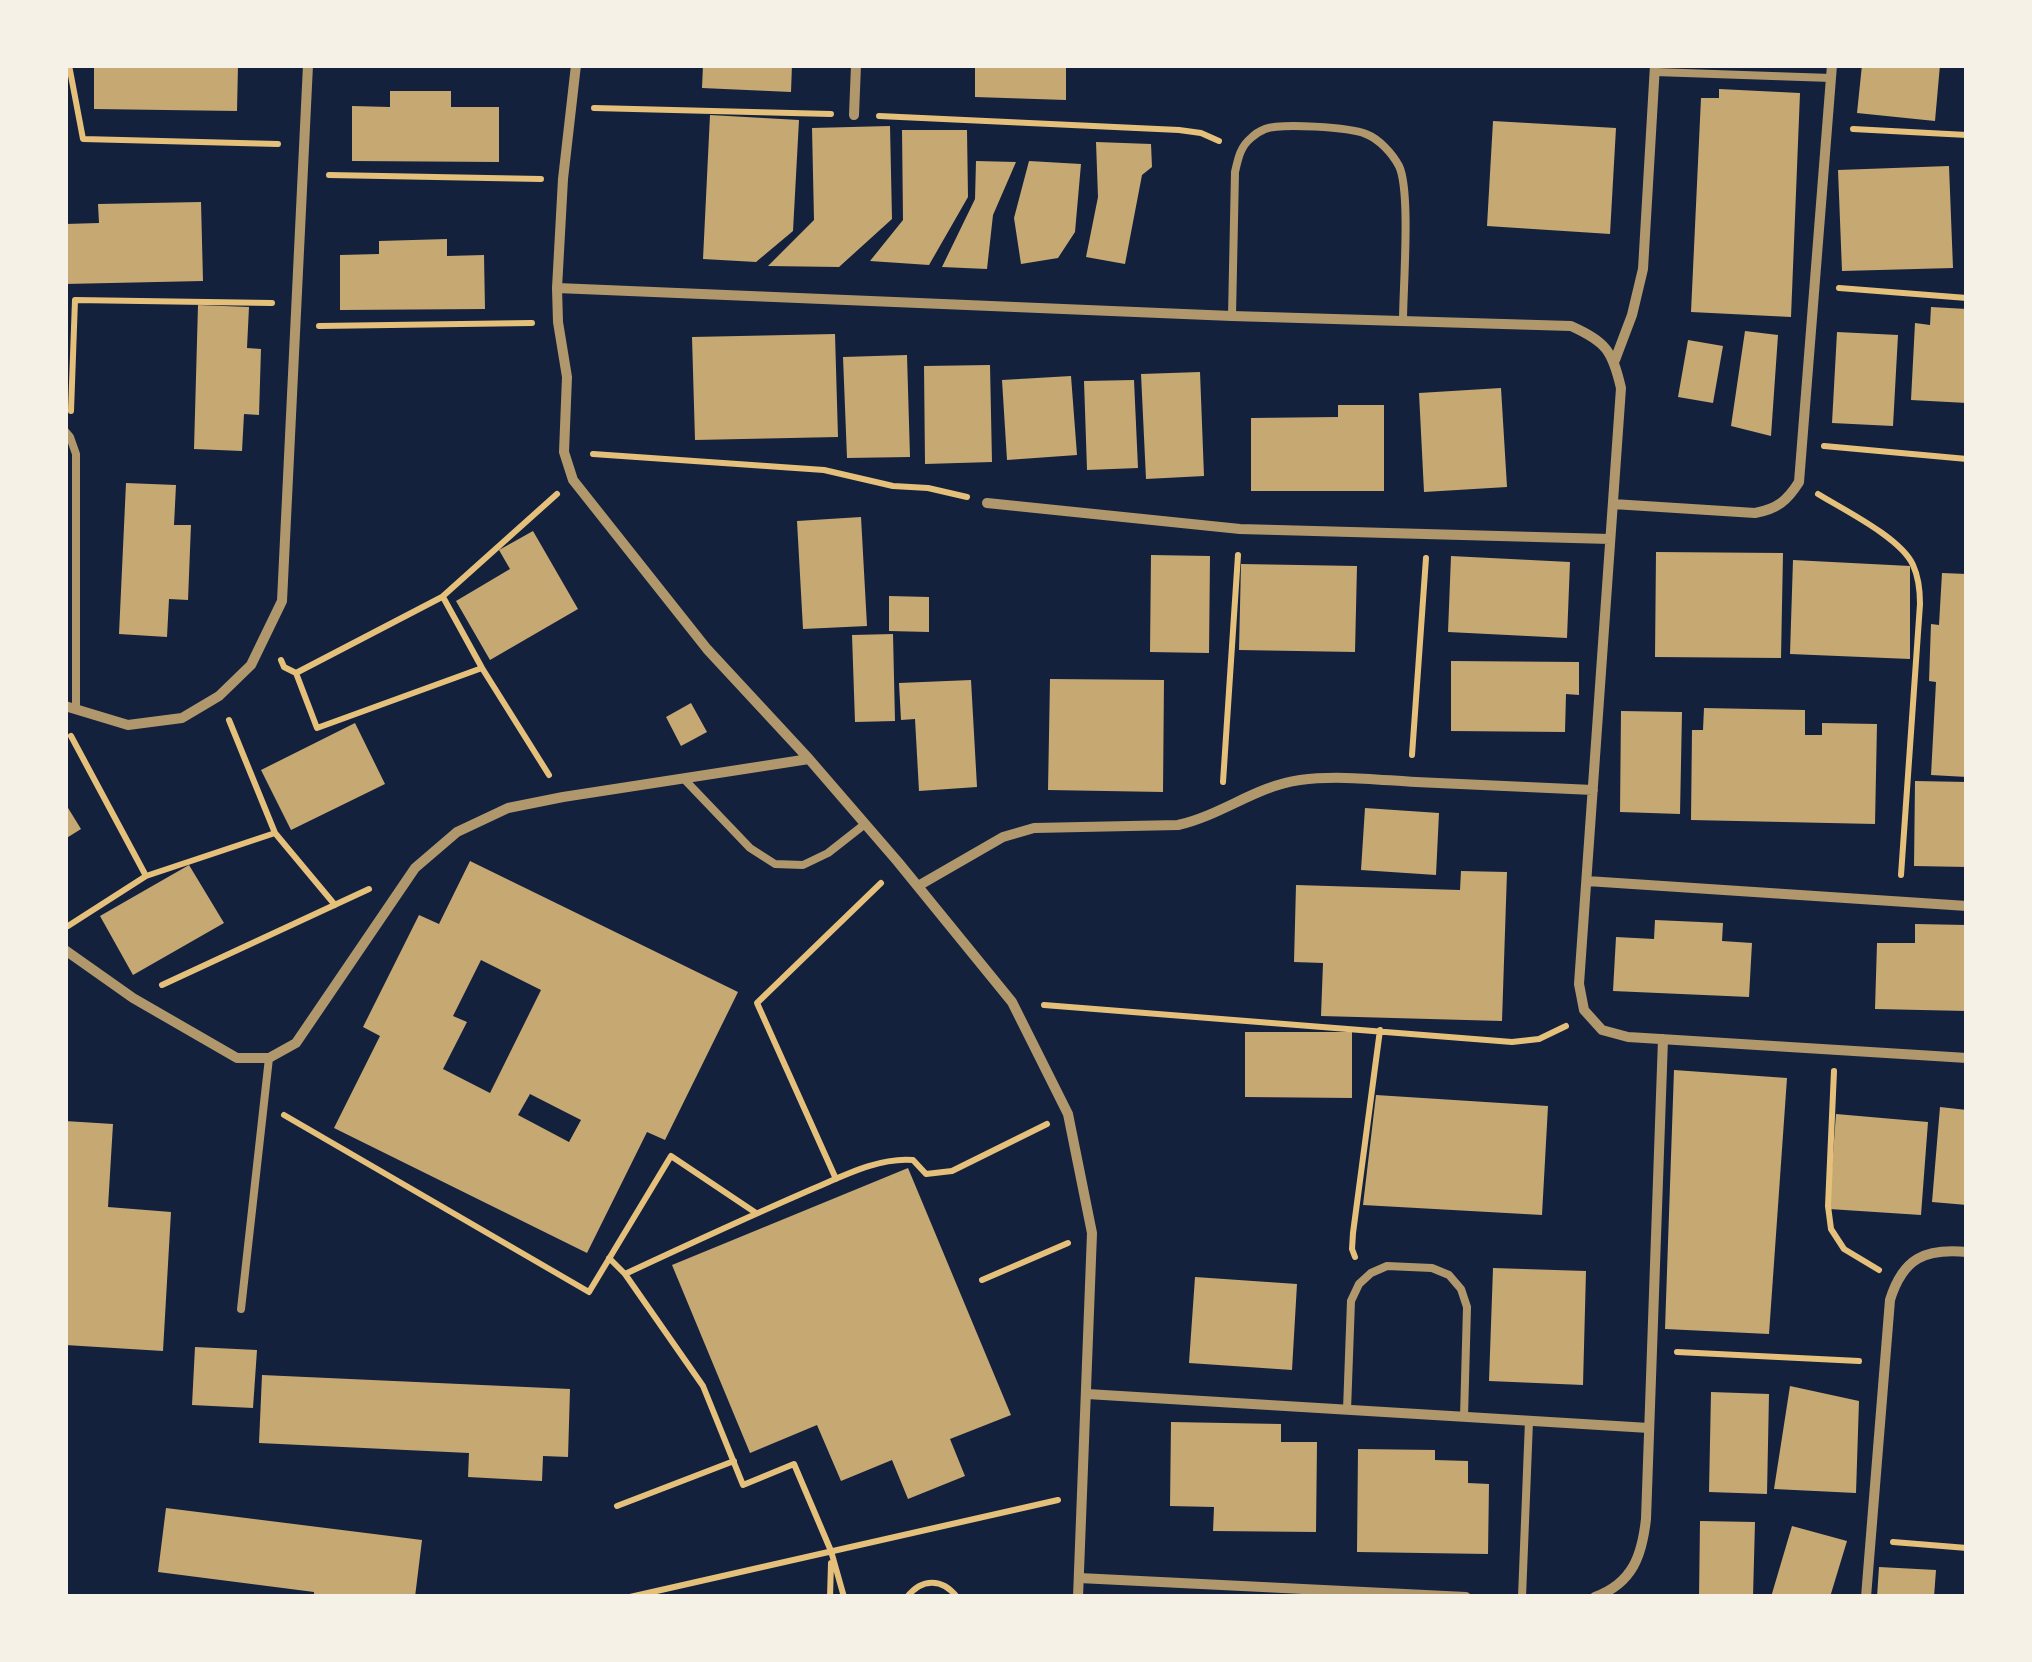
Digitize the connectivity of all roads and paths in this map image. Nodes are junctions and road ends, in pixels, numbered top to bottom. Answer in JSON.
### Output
{"nodes":[{"id":1,"x":70,"y":65,"type":"edge"},
{"id":2,"x":308,"y":65,"type":"edge"},
{"id":3,"x":576,"y":65,"type":"edge"},
{"id":4,"x":856,"y":65,"type":"edge"},
{"id":5,"x":1832,"y":65,"type":"edge"},
{"id":6,"x":1655,"y":68,"type":"edge"},
{"id":7,"x":1831,"y":78,"type":"junction"},
{"id":8,"x":572,"y":107,"type":"junction"},
{"id":9,"x":854,"y":114,"type":"junction"},
{"id":10,"x":1827,"y":128,"type":"junction"},
{"id":11,"x":1967,"y":135,"type":"edge"},
{"id":12,"x":305,"y":144,"type":"junction"},
{"id":13,"x":1239,"y":154,"type":"junction"},
{"id":14,"x":303,"y":175,"type":"junction"},
{"id":15,"x":562,"y":179,"type":"junction"},
{"id":16,"x":1815,"y":286,"type":"junction"},
{"id":17,"x":556,"y":288,"type":"junction"},
{"id":18,"x":1967,"y":298,"type":"edge"},
{"id":19,"x":297,"y":304,"type":"junction"},
{"id":20,"x":1232,"y":316,"type":"junction"},
{"id":21,"x":1403,"y":321,"type":"junction"},
{"id":22,"x":558,"y":322,"type":"junction"},
{"id":23,"x":296,"y":326,"type":"junction"},
{"id":24,"x":1615,"y":360,"type":"junction"},
{"id":25,"x":67,"y":434,"type":"edge"},
{"id":26,"x":1803,"y":444,"type":"junction"},
{"id":27,"x":564,"y":452,"type":"junction"},
{"id":28,"x":1967,"y":460,"type":"edge"},
{"id":29,"x":573,"y":480,"type":"junction"},
{"id":30,"x":1799,"y":482,"type":"junction"},
{"id":31,"x":987,"y":502,"type":"joint"},
{"id":32,"x":1613,"y":504,"type":"junction"},
{"id":33,"x":1240,"y":529,"type":"junction"},
{"id":34,"x":1428,"y":534,"type":"junction"},
{"id":35,"x":70,"y":536,"type":"edge"},
{"id":36,"x":1610,"y":538,"type":"junction"},
{"id":37,"x":442,"y":596,"type":"junction"},
{"id":38,"x":267,"y":635,"type":"junction"},
{"id":39,"x":482,"y":668,"type":"junction"},
{"id":40,"x":296,"y":673,"type":"junction"},
{"id":41,"x":219,"y":696,"type":"junction"},
{"id":42,"x":70,"y":708,"type":"edge"},
{"id":43,"x":65,"y":724,"type":"edge"},
{"id":44,"x":810,"y":759,"type":"junction"},
{"id":45,"x":684,"y":779,"type":"junction"},
{"id":46,"x":1410,"y":782,"type":"junction"},
{"id":47,"x":1593,"y":790,"type":"junction"},
{"id":48,"x":563,"y":797,"type":"junction"},
{"id":49,"x":1220,"y":812,"type":"junction"},
{"id":50,"x":864,"y":824,"type":"junction"},
{"id":51,"x":275,"y":832,"type":"junction"},
{"id":52,"x":900,"y":865,"type":"junction"},
{"id":53,"x":415,"y":868,"type":"junction"},
{"id":54,"x":146,"y":876,"type":"junction"},
{"id":55,"x":1587,"y":881,"type":"junction"},
{"id":56,"x":918,"y":886,"type":"junction"},
{"id":57,"x":1899,"y":902,"type":"junction"},
{"id":58,"x":335,"y":905,"type":"junction"},
{"id":59,"x":1967,"y":906,"type":"edge"},
{"id":60,"x":65,"y":928,"type":"edge"},
{"id":61,"x":65,"y":950,"type":"edge"},
{"id":62,"x":134,"y":998,"type":"junction"},
{"id":63,"x":1012,"y":1002,"type":"junction"},
{"id":64,"x":1584,"y":1010,"type":"junction"},
{"id":65,"x":1380,"y":1030,"type":"junction"},
{"id":66,"x":1663,"y":1040,"type":"junction"},
{"id":67,"x":1834,"y":1050,"type":"junction"},
{"id":68,"x":268,"y":1058,"type":"junction"},
{"id":69,"x":1967,"y":1058,"type":"edge"},
{"id":70,"x":264,"y":1103,"type":"junction"},
{"id":71,"x":1068,"y":1114,"type":"junction"},
{"id":72,"x":836,"y":1179,"type":"junction"},
{"id":73,"x":756,"y":1213,"type":"junction"},
{"id":74,"x":1092,"y":1233,"type":"junction"},
{"id":75,"x":1967,"y":1252,"type":"edge"},
{"id":76,"x":609,"y":1258,"type":"junction"},
{"id":77,"x":1371,"y":1273,"type":"junction"},
{"id":78,"x":625,"y":1274,"type":"junction"},
{"id":79,"x":982,"y":1280,"type":"dead end"},
{"id":80,"x":1896,"y":1280,"type":"junction"},
{"id":81,"x":242,"y":1309,"type":"dead end"},
{"id":82,"x":1652,"y":1351,"type":"junction"},
{"id":83,"x":1885,"y":1362,"type":"junction"},
{"id":84,"x":1087,"y":1394,"type":"junction"},
{"id":85,"x":1347,"y":1410,"type":"junction"},
{"id":86,"x":1464,"y":1417,"type":"junction"},
{"id":87,"x":1529,"y":1421,"type":"junction"},
{"id":88,"x":1649,"y":1428,"type":"junction"},
{"id":89,"x":734,"y":1461,"type":"junction"},
{"id":90,"x":1084,"y":1494,"type":"junction"},
{"id":91,"x":617,"y":1506,"type":"dead end"},
{"id":92,"x":1871,"y":1540,"type":"junction"},
{"id":93,"x":1967,"y":1548,"type":"edge"},
{"id":94,"x":831,"y":1551,"type":"junction"},
{"id":95,"x":1079,"y":1578,"type":"junction"},
{"id":96,"x":630,"y":1597,"type":"edge"},
{"id":97,"x":830,"y":1597,"type":"edge"},
{"id":98,"x":844,"y":1597,"type":"edge"},
{"id":99,"x":908,"y":1597,"type":"edge"},
{"id":100,"x":957,"y":1597,"type":"edge"},
{"id":101,"x":1078,"y":1597,"type":"edge"},
{"id":102,"x":1466,"y":1597,"type":"edge"},
{"id":103,"x":1522,"y":1597,"type":"edge"},
{"id":104,"x":1595,"y":1597,"type":"edge"},
{"id":105,"x":1866,"y":1597,"type":"edge"}],
"edges":[{"from":1,"to":12,"type":"path"},
{"from":2,"to":12,"type":"street"},
{"from":3,"to":8,"type":"street"},
{"from":4,"to":9,"type":"street"},
{"from":5,"to":7,"type":"street"},
{"from":6,"to":7,"type":"lane"},
{"from":6,"to":24,"type":"street"},
{"from":7,"to":10,"type":"street"},
{"from":8,"to":9,"type":"path"},
{"from":8,"to":15,"type":"street"},
{"from":9,"to":13,"type":"path"},
{"from":10,"to":11,"type":"path"},
{"from":10,"to":16,"type":"street"},
{"from":12,"to":14,"type":"street"},
{"from":13,"to":20,"type":"lane"},
{"from":13,"to":21,"type":"lane"},
{"from":14,"to":15,"type":"path"},
{"from":14,"to":19,"type":"street"},
{"from":15,"to":17,"type":"street"},
{"from":16,"to":18,"type":"path"},
{"from":16,"to":26,"type":"street"},
{"from":17,"to":20,"type":"street"},
{"from":17,"to":22,"type":"street"},
{"from":19,"to":23,"type":"street"},
{"from":19,"to":25,"type":"path"},
{"from":20,"to":21,"type":"street"},
{"from":21,"to":24,"type":"street"},
{"from":22,"to":23,"type":"path"},
{"from":22,"to":27,"type":"street"},
{"from":23,"to":38,"type":"street"},
{"from":24,"to":32,"type":"street"},
{"from":25,"to":35,"type":"lane"},
{"from":26,"to":28,"type":"path"},
{"from":26,"to":30,"type":"street"},
{"from":27,"to":29,"type":"street"},
{"from":27,"to":31,"type":"path"},
{"from":29,"to":37,"type":"path"},
{"from":29,"to":44,"type":"street"},
{"from":30,"to":32,"type":"street"},
{"from":30,"to":57,"type":"path"},
{"from":31,"to":33,"type":"street"},
{"from":32,"to":36,"type":"street"},
{"from":33,"to":34,"type":"street"},
{"from":33,"to":49,"type":"path"},
{"from":34,"to":36,"type":"street"},
{"from":34,"to":46,"type":"path"},
{"from":35,"to":42,"type":"lane"},
{"from":36,"to":47,"type":"street"},
{"from":37,"to":39,"type":"path"},
{"from":37,"to":40,"type":"path"},
{"from":38,"to":40,"type":"path"},
{"from":38,"to":41,"type":"street"},
{"from":39,"to":40,"type":"path"},
{"from":39,"to":48,"type":"path"},
{"from":41,"to":42,"type":"street"},
{"from":41,"to":51,"type":"path"},
{"from":43,"to":54,"type":"path"},
{"from":44,"to":45,"type":"street"},
{"from":44,"to":50,"type":"street"},
{"from":45,"to":48,"type":"street"},
{"from":45,"to":50,"type":"lane"},
{"from":46,"to":47,"type":"street"},
{"from":46,"to":49,"type":"street"},
{"from":47,"to":55,"type":"street"},
{"from":48,"to":53,"type":"street"},
{"from":49,"to":56,"type":"street"},
{"from":50,"to":52,"type":"street"},
{"from":51,"to":54,"type":"path"},
{"from":51,"to":58,"type":"path"},
{"from":52,"to":56,"type":"street"},
{"from":52,"to":72,"type":"path"},
{"from":53,"to":58,"type":"path"},
{"from":53,"to":68,"type":"street"},
{"from":54,"to":60,"type":"path"},
{"from":55,"to":57,"type":"street"},
{"from":55,"to":64,"type":"street"},
{"from":56,"to":63,"type":"street"},
{"from":57,"to":59,"type":"street"},
{"from":58,"to":62,"type":"path"},
{"from":61,"to":62,"type":"street"},
{"from":62,"to":68,"type":"street"},
{"from":63,"to":65,"type":"path"},
{"from":63,"to":71,"type":"street"},
{"from":64,"to":65,"type":"path"},
{"from":64,"to":66,"type":"street"},
{"from":65,"to":77,"type":"path"},
{"from":66,"to":67,"type":"street"},
{"from":66,"to":82,"type":"street"},
{"from":67,"to":69,"type":"street"},
{"from":67,"to":80,"type":"path"},
{"from":68,"to":70,"type":"lane"},
{"from":70,"to":76,"type":"path"},
{"from":70,"to":81,"type":"lane"},
{"from":71,"to":72,"type":"path"},
{"from":71,"to":74,"type":"street"},
{"from":72,"to":73,"type":"path"},
{"from":73,"to":76,"type":"path"},
{"from":73,"to":78,"type":"path"},
{"from":74,"to":79,"type":"path"},
{"from":74,"to":84,"type":"street"},
{"from":75,"to":80,"type":"street"},
{"from":76,"to":78,"type":"path"},
{"from":77,"to":85,"type":"lane"},
{"from":77,"to":86,"type":"lane"},
{"from":78,"to":89,"type":"path"},
{"from":80,"to":83,"type":"street"},
{"from":82,"to":83,"type":"path"},
{"from":82,"to":88,"type":"street"},
{"from":83,"to":92,"type":"street"},
{"from":84,"to":85,"type":"street"},
{"from":84,"to":90,"type":"street"},
{"from":85,"to":86,"type":"street"},
{"from":86,"to":87,"type":"street"},
{"from":87,"to":88,"type":"street"},
{"from":87,"to":103,"type":"lane"},
{"from":88,"to":104,"type":"street"},
{"from":89,"to":91,"type":"path"},
{"from":89,"to":94,"type":"path"},
{"from":90,"to":94,"type":"path"},
{"from":90,"to":95,"type":"street"},
{"from":92,"to":93,"type":"path"},
{"from":92,"to":105,"type":"street"},
{"from":94,"to":96,"type":"path"},
{"from":94,"to":97,"type":"path"},
{"from":94,"to":98,"type":"path"},
{"from":95,"to":101,"type":"street"},
{"from":95,"to":102,"type":"street"},
{"from":99,"to":100,"type":"path"}]}
